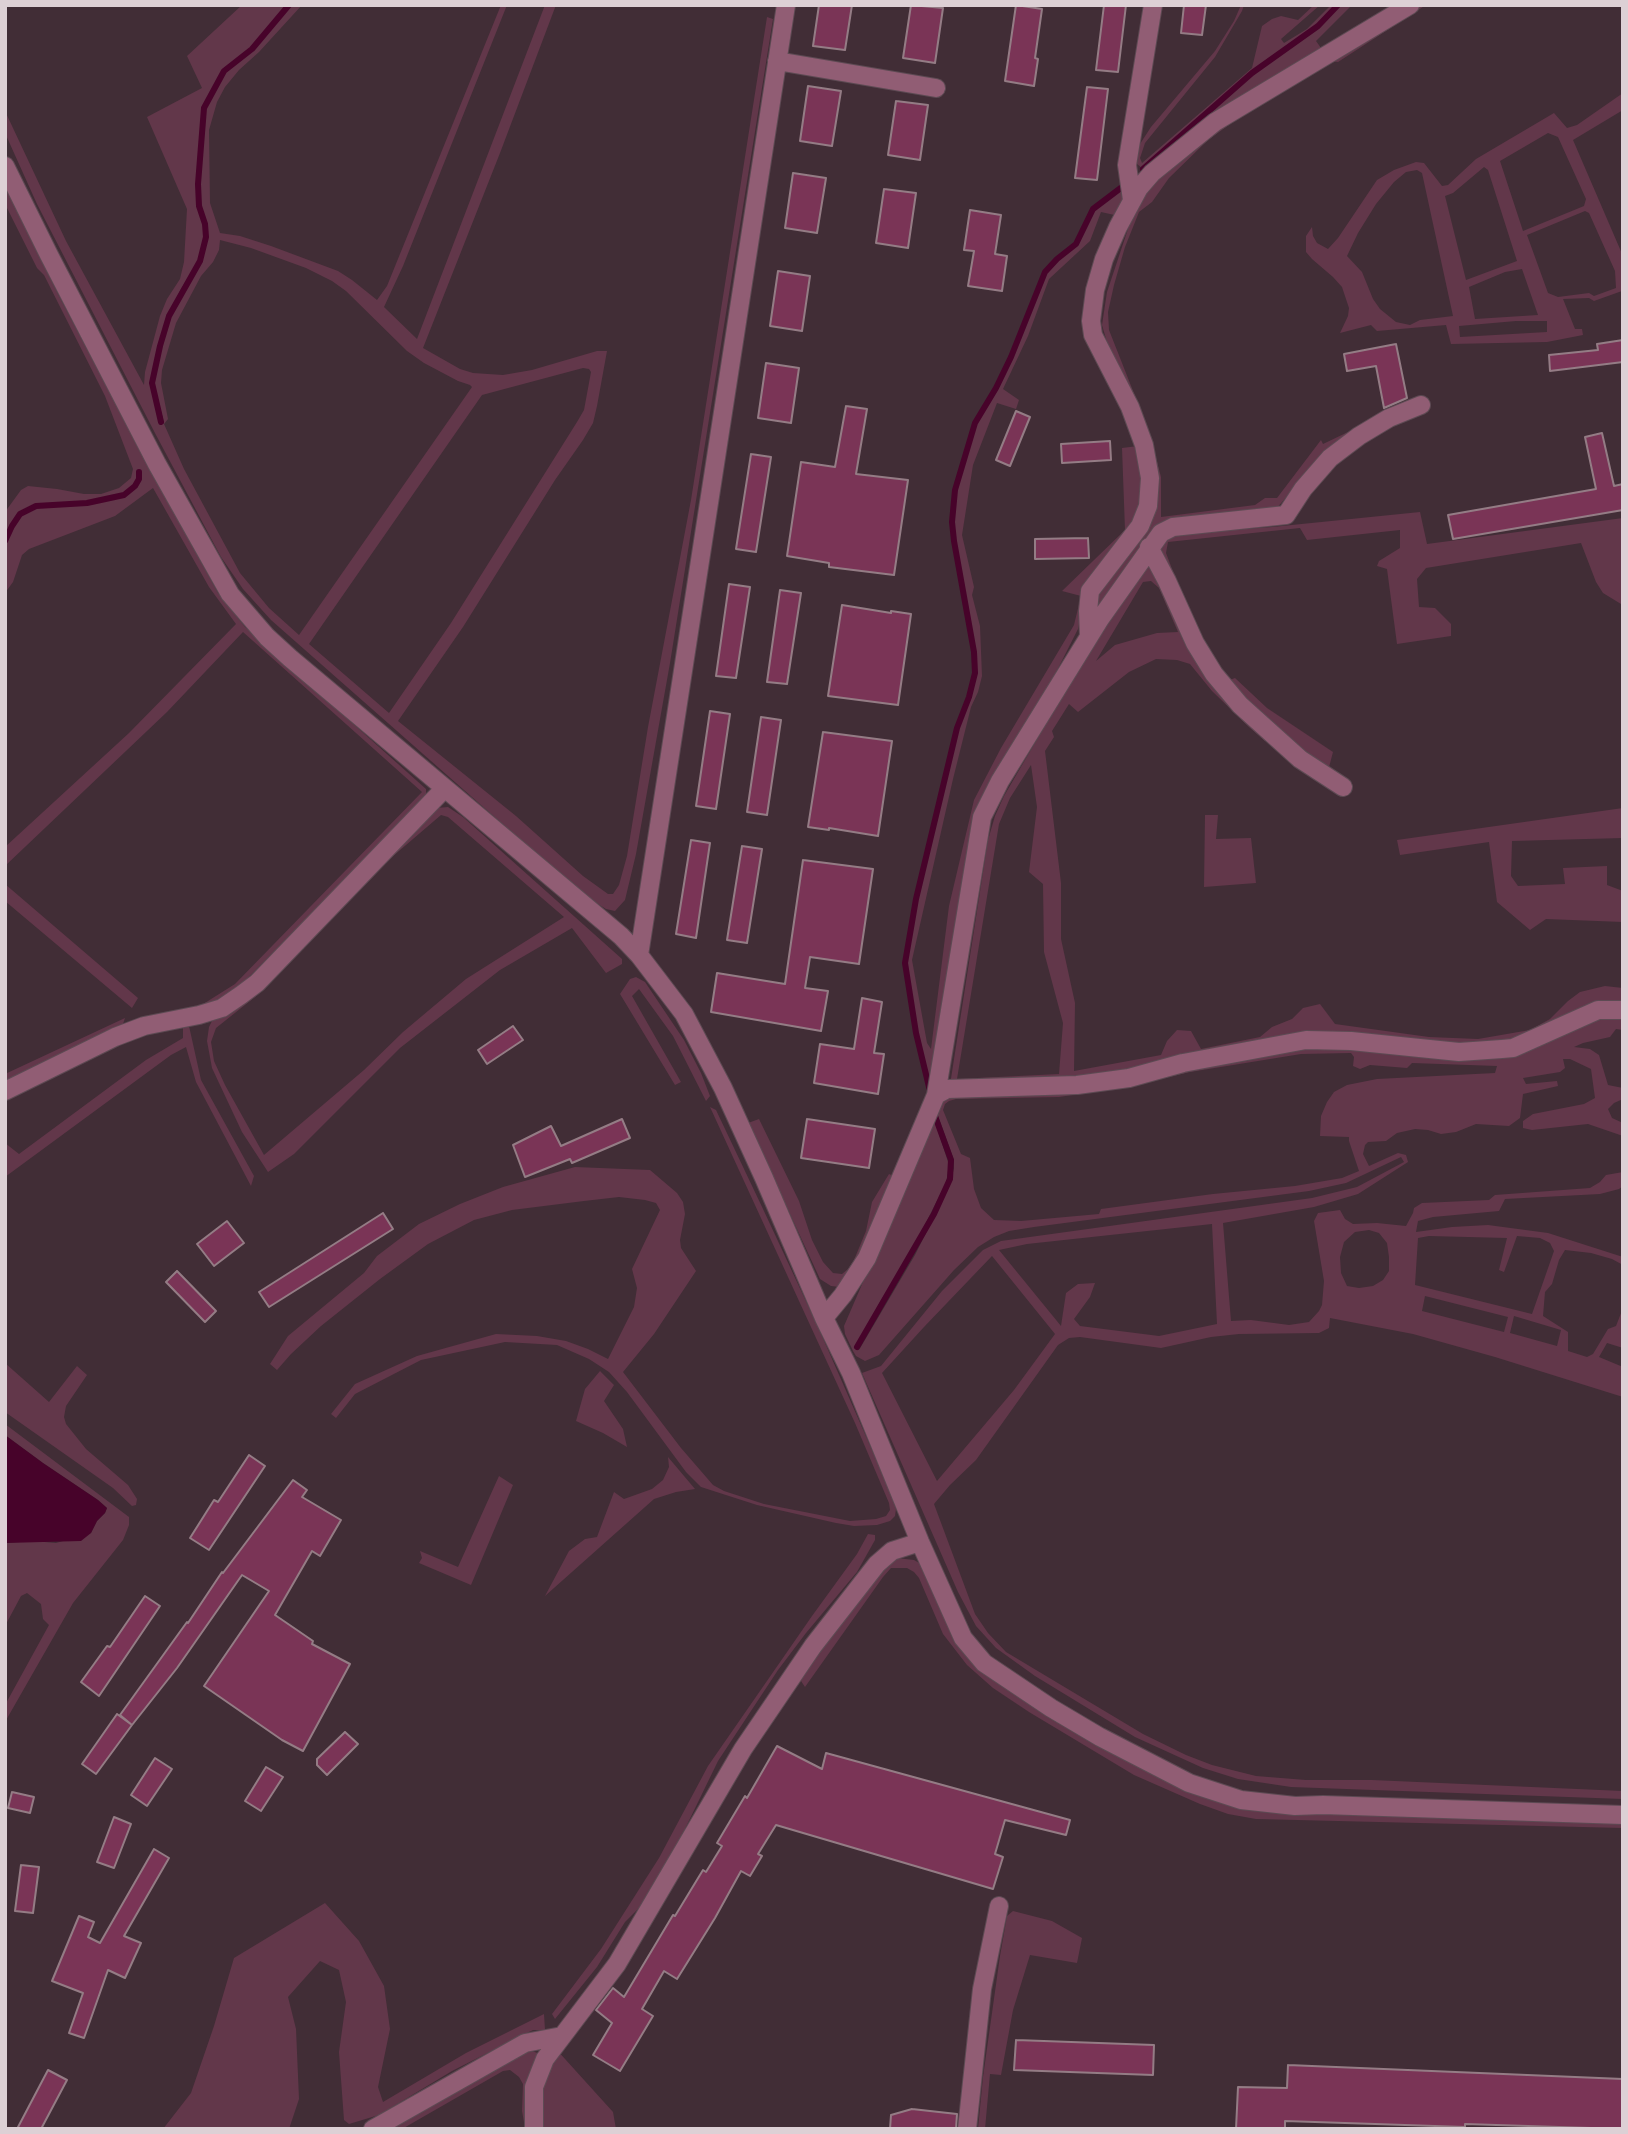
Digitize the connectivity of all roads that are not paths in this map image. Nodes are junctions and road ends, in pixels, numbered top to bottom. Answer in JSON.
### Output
{"nodes":[{"id":1,"x":786,"y":5,"type":"edge"},
{"id":2,"x":1153,"y":5,"type":"edge"},
{"id":3,"x":1410,"y":5,"type":"edge"},
{"id":4,"x":777,"y":61,"type":"junction"},
{"id":5,"x":936,"y":88,"type":"dead end"},
{"id":6,"x":5,"y":166,"type":"edge"},
{"id":7,"x":1132,"y":200,"type":"junction"},
{"id":8,"x":1421,"y":405,"type":"dead end"},
{"id":9,"x":1149,"y":547,"type":"junction"},
{"id":10,"x":1089,"y":636,"type":"junction"},
{"id":11,"x":1343,"y":787,"type":"dead end"},
{"id":12,"x":445,"y":788,"type":"junction"},
{"id":13,"x":639,"y":955,"type":"junction"},
{"id":14,"x":1623,"y":1010,"type":"edge"},
{"id":15,"x":5,"y":1091,"type":"edge"},
{"id":16,"x":936,"y":1096,"type":"junction"},
{"id":17,"x":824,"y":1318,"type":"junction"},
{"id":18,"x":920,"y":1542,"type":"junction"},
{"id":19,"x":1623,"y":1815,"type":"edge"},
{"id":20,"x":999,"y":1906,"type":"dead end"},
{"id":21,"x":562,"y":2036,"type":"junction"},
{"id":22,"x":373,"y":2129,"type":"edge"},
{"id":23,"x":534,"y":2129,"type":"edge"},
{"id":24,"x":967,"y":2129,"type":"edge"}],
"edges":[{"from":1,"to":4,"type":"street"},
{"from":2,"to":7,"type":"street"},
{"from":3,"to":7,"type":"street"},
{"from":4,"to":5,"type":"street"},
{"from":4,"to":13,"type":"street"},
{"from":6,"to":12,"type":"street"},
{"from":7,"to":10,"type":"street"},
{"from":8,"to":9,"type":"street"},
{"from":9,"to":10,"type":"street"},
{"from":9,"to":11,"type":"street"},
{"from":10,"to":16,"type":"street"},
{"from":12,"to":13,"type":"street"},
{"from":12,"to":15,"type":"street"},
{"from":13,"to":17,"type":"street"},
{"from":14,"to":16,"type":"street"},
{"from":16,"to":17,"type":"street"},
{"from":17,"to":18,"type":"street"},
{"from":18,"to":19,"type":"street"},
{"from":18,"to":21,"type":"street"},
{"from":20,"to":24,"type":"street"},
{"from":21,"to":22,"type":"street"},
{"from":21,"to":23,"type":"street"}]}
